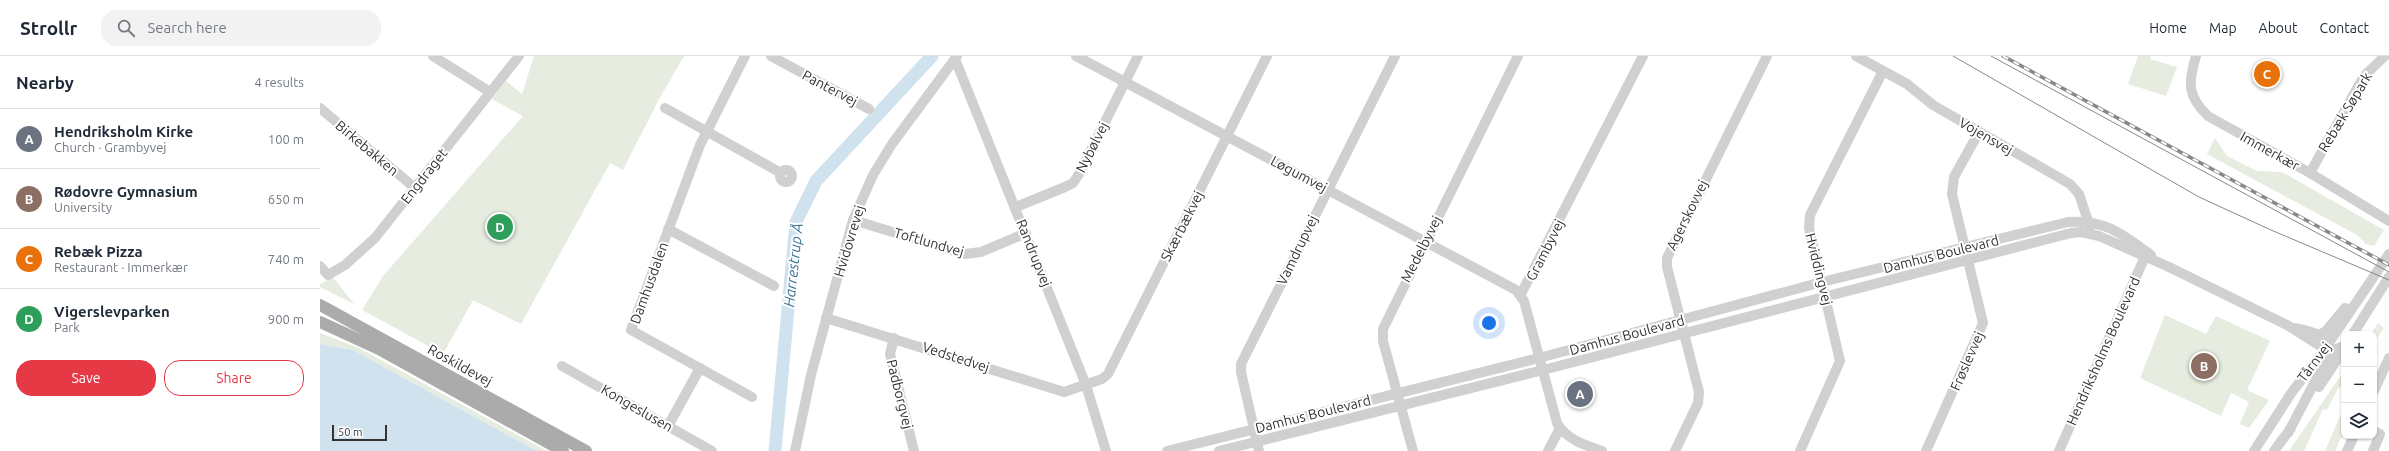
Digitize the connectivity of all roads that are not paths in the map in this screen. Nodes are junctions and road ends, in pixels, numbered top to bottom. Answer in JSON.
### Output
{"nodes":[{"id":1,"x":433,"y":56,"type":"edge"},
{"id":2,"x":519,"y":56,"type":"edge"},
{"id":3,"x":745,"y":56,"type":"edge"},
{"id":4,"x":770,"y":56,"type":"edge"},
{"id":5,"x":1076,"y":56,"type":"edge"},
{"id":6,"x":1138,"y":56,"type":"edge"},
{"id":7,"x":1268,"y":56,"type":"edge"},
{"id":8,"x":1395,"y":56,"type":"edge"},
{"id":9,"x":1518,"y":56,"type":"edge"},
{"id":10,"x":1643,"y":56,"type":"edge"},
{"id":11,"x":1767,"y":56,"type":"edge"},
{"id":12,"x":1856,"y":56,"type":"edge"},
{"id":13,"x":2196,"y":56,"type":"edge"},
{"id":14,"x":2385,"y":56,"type":"edge"},
{"id":15,"x":954,"y":57,"type":"edge"},
{"id":16,"x":1883,"y":71,"type":"junction"},
{"id":17,"x":1125,"y":82,"type":"junction"},
{"id":18,"x":490,"y":92,"type":"junction"},
{"id":19,"x":320,"y":108,"type":"edge"},
{"id":20,"x":665,"y":108,"type":"dead end"},
{"id":21,"x":869,"y":109,"type":"dead end"},
{"id":22,"x":706,"y":130,"type":"junction"},
{"id":23,"x":1979,"y":132,"type":"junction"},
{"id":24,"x":1228,"y":136,"type":"junction"},
{"id":25,"x":781,"y":173,"type":"dead end"},
{"id":26,"x":2310,"y":173,"type":"junction"},
{"id":27,"x":415,"y":188,"type":"junction"},
{"id":28,"x":1327,"y":189,"type":"junction"},
{"id":29,"x":1016,"y":207,"type":"junction"},
{"id":30,"x":2386,"y":219,"type":"edge"},
{"id":31,"x":853,"y":220,"type":"junction"},
{"id":32,"x":2088,"y":221,"type":"junction"},
{"id":33,"x":668,"y":229,"type":"junction"},
{"id":34,"x":1026,"y":233,"type":"junction"},
{"id":35,"x":2092,"y":234,"type":"junction"},
{"id":36,"x":1425,"y":242,"type":"junction"},
{"id":37,"x":1965,"y":248,"type":"junction"},
{"id":38,"x":2389,"y":253,"type":"edge"},
{"id":39,"x":2145,"y":254,"type":"junction"},
{"id":40,"x":1968,"y":260,"type":"junction"},
{"id":41,"x":320,"y":266,"type":"edge"},
{"id":42,"x":2389,"y":277,"type":"edge"},
{"id":43,"x":1822,"y":282,"type":"junction"},
{"id":44,"x":774,"y":286,"type":"dead end"},
{"id":45,"x":1521,"y":294,"type":"junction"},
{"id":46,"x":1826,"y":297,"type":"junction"},
{"id":47,"x":320,"y":305,"type":"edge"},
{"id":48,"x":320,"y":312,"type":"edge"},
{"id":49,"x":826,"y":318,"type":"junction"},
{"id":50,"x":1681,"y":321,"type":"junction"},
{"id":51,"x":320,"y":322,"type":"edge"},
{"id":52,"x":2287,"y":325,"type":"junction"},
{"id":53,"x":2355,"y":331,"type":"edge"},
{"id":54,"x":1684,"y":332,"type":"junction"},
{"id":55,"x":2319,"y":335,"type":"junction"},
{"id":56,"x":376,"y":337,"type":"junction"},
{"id":57,"x":894,"y":338,"type":"junction"},
{"id":58,"x":2328,"y":348,"type":"junction"},
{"id":59,"x":2341,"y":348,"type":"edge"},
{"id":60,"x":2341,"y":353,"type":"edge"},
{"id":61,"x":1539,"y":358,"type":"junction"},
{"id":62,"x":2389,"y":358,"type":"edge"},
{"id":63,"x":562,"y":366,"type":"dead end"},
{"id":64,"x":700,"y":368,"type":"junction"},
{"id":65,"x":1543,"y":370,"type":"junction"},
{"id":66,"x":2377,"y":384,"type":"edge"},
{"id":67,"x":1086,"y":385,"type":"junction"},
{"id":68,"x":1397,"y":393,"type":"junction"},
{"id":69,"x":752,"y":397,"type":"dead end"},
{"id":70,"x":1400,"y":406,"type":"junction"},
{"id":71,"x":668,"y":426,"type":"junction"},
{"id":72,"x":1560,"y":428,"type":"junction"},
{"id":73,"x":1255,"y":429,"type":"junction"},
{"id":74,"x":2377,"y":432,"type":"edge"},
{"id":75,"x":2288,"y":433,"type":"junction"},
{"id":76,"x":2353,"y":439,"type":"edge"},
{"id":77,"x":1258,"y":446,"type":"edge"},
{"id":78,"x":563,"y":451,"type":"edge"},
{"id":79,"x":586,"y":451,"type":"edge"},
{"id":80,"x":712,"y":451,"type":"edge"},
{"id":81,"x":795,"y":451,"type":"edge"},
{"id":82,"x":914,"y":451,"type":"edge"},
{"id":83,"x":1106,"y":451,"type":"edge"},
{"id":84,"x":1167,"y":451,"type":"edge"},
{"id":85,"x":1219,"y":451,"type":"edge"},
{"id":86,"x":1413,"y":451,"type":"edge"},
{"id":87,"x":1548,"y":451,"type":"edge"},
{"id":88,"x":1602,"y":451,"type":"edge"},
{"id":89,"x":1674,"y":451,"type":"edge"},
{"id":90,"x":1800,"y":451,"type":"edge"},
{"id":91,"x":1926,"y":451,"type":"edge"},
{"id":92,"x":2059,"y":451,"type":"edge"},
{"id":93,"x":2254,"y":451,"type":"edge"},
{"id":94,"x":2274,"y":451,"type":"edge"},
{"id":95,"x":2347,"y":451,"type":"edge"},
{"id":96,"x":2373,"y":451,"type":"edge"}],
"edges":[{"from":1,"to":18,"type":"street"},
{"from":2,"to":18,"type":"street","name":"Engdraget"},
{"from":3,"to":22,"type":"street","name":"Damhusdalen"},
{"from":4,"to":21,"type":"street","name":"Pantervej"},
{"from":5,"to":17,"type":"street","name":"Løgumvej"},
{"from":6,"to":17,"type":"street","name":"Nybølvej"},
{"from":7,"to":24,"type":"street","name":"Skærbækvej"},
{"from":8,"to":28,"type":"street","name":"Vamdrupvej"},
{"from":9,"to":36,"type":"street","name":"Medelbyvej"},
{"from":10,"to":45,"type":"street","name":"Grambyvej"},
{"from":11,"to":50,"type":"street","name":"Agerskovvej"},
{"from":12,"to":16,"type":"street","name":"Vojensvej"},
{"from":13,"to":26,"type":"street","name":"Immerkær"},
{"from":14,"to":26,"type":"street","name":"Rebæk Søpark"},
{"from":15,"to":29,"type":"street","name":"Randrupvej"},
{"from":15,"to":31,"type":"street","name":"Hvidovrevej"},
{"from":16,"to":23,"type":"street","name":"Vojensvej"},
{"from":16,"to":43,"type":"street","name":"Hviddingvej"},
{"from":17,"to":24,"type":"street","name":"Løgumvej"},
{"from":17,"to":29,"type":"street","name":"Nybølvej"},
{"from":18,"to":27,"type":"street","name":"Engdraget"},
{"from":19,"to":27,"type":"street","name":"Birkebakken"},
{"from":20,"to":22,"type":"street"},
{"from":22,"to":25,"type":"street"},
{"from":22,"to":33,"type":"street","name":"Damhusdalen"},
{"from":23,"to":32,"type":"street","name":"Vojensvej"},
{"from":23,"to":37,"type":"street","name":"Frøslevvej"},
{"from":24,"to":28,"type":"street","name":"Løgumvej"},
{"from":24,"to":67,"type":"street","name":"Skærbækvej"},
{"from":26,"to":30,"type":"street","name":"Immerkær"},
{"from":27,"to":41,"type":"street","name":"Engdraget"},
{"from":28,"to":36,"type":"street","name":"Løgumvej"},
{"from":28,"to":73,"type":"street","name":"Vamdrupvej"},
{"from":29,"to":34,"type":"street","name":"Randrupvej"},
{"from":31,"to":34,"type":"street","name":"Toftlundvej"},
{"from":31,"to":49,"type":"street","name":"Hvidovrevej"},
{"from":32,"to":35,"type":"street","name":"Vojensvej"},
{"from":32,"to":37,"type":"street","name":"Damhus Boulevard"},
{"from":32,"to":39,"type":"street"},
{"from":33,"to":44,"type":"street","name":"Damhusdalen"},
{"from":33,"to":64,"type":"street","name":"Damhusdalen"},
{"from":34,"to":67,"type":"street","name":"Randrupvej"},
{"from":35,"to":39,"type":"street"},
{"from":35,"to":40,"type":"street","name":"Damhus Boulevard"},
{"from":36,"to":45,"type":"street","name":"Løgumvej"},
{"from":36,"to":68,"type":"street","name":"Medelbyvej"},
{"from":37,"to":40,"type":"street","name":"Frøslevvej"},
{"from":37,"to":43,"type":"street","name":"Damhus Boulevard"},
{"from":38,"to":55,"type":"street"},
{"from":38,"to":58,"type":"street","name":"Tårnvej"},
{"from":39,"to":52,"type":"street"},
{"from":39,"to":92,"type":"street","name":"Hendriksholms Boulevard"},
{"from":40,"to":46,"type":"street","name":"Damhus Boulevard"},
{"from":40,"to":91,"type":"street","name":"Frøslevvej"},
{"from":42,"to":53,"type":"street"},
{"from":43,"to":46,"type":"street","name":"Hviddingvej"},
{"from":43,"to":50,"type":"street","name":"Damhus Boulevard"},
{"from":45,"to":61,"type":"street","name":"Grambyvej"},
{"from":46,"to":54,"type":"street","name":"Damhus Boulevard"},
{"from":46,"to":90,"type":"street","name":"Hviddingvej"},
{"from":47,"to":56,"type":"main road","name":"Roskildevej"},
{"from":48,"to":56,"type":"main road"},
{"from":49,"to":57,"type":"street","name":"Vedstedvej"},
{"from":49,"to":81,"type":"street","name":"Hvidovrevej"},
{"from":50,"to":54,"type":"street","name":"Agerskovvej"},
{"from":50,"to":61,"type":"street","name":"Damhus Boulevard"},
{"from":51,"to":78,"type":"main road","name":"Roskildevej"},
{"from":52,"to":55,"type":"street"},
{"from":52,"to":58,"type":"street"},
{"from":54,"to":65,"type":"street","name":"Damhus Boulevard"},
{"from":54,"to":89,"type":"street","name":"Agerskovvej"},
{"from":55,"to":58,"type":"street"},
{"from":56,"to":79,"type":"main road","name":"Roskildevej"},
{"from":57,"to":67,"type":"street","name":"Vedstedvej"},
{"from":57,"to":82,"type":"street","name":"Padborgvej"},
{"from":58,"to":59,"type":"street"},
{"from":58,"to":75,"type":"street"},
{"from":58,"to":93,"type":"street","name":"Tårnvej"},
{"from":60,"to":75,"type":"street","name":"Tårnvej"},
{"from":61,"to":65,"type":"street","name":"Grambyvej"},
{"from":61,"to":68,"type":"street","name":"Damhus Boulevard"},
{"from":62,"to":66,"type":"street"},
{"from":63,"to":71,"type":"street","name":"Kongeslusen"},
{"from":64,"to":69,"type":"street","name":"Damhusdalen"},
{"from":64,"to":71,"type":"street"},
{"from":65,"to":70,"type":"street","name":"Damhus Boulevard"},
{"from":65,"to":72,"type":"street","name":"Grambyvej"},
{"from":67,"to":83,"type":"street","name":"Randrupvej"},
{"from":68,"to":70,"type":"street","name":"Medelbyvej"},
{"from":68,"to":73,"type":"street","name":"Damhus Boulevard"},
{"from":70,"to":77,"type":"street","name":"Damhus Boulevard"},
{"from":70,"to":86,"type":"street","name":"Medelbyvej"},
{"from":71,"to":80,"type":"street","name":"Kongeslusen"},
{"from":72,"to":87,"type":"street"},
{"from":72,"to":88,"type":"street"},
{"from":73,"to":77,"type":"street","name":"Vamdrupvej"},
{"from":73,"to":84,"type":"street","name":"Damhus Boulevard"},
{"from":74,"to":96,"type":"street"},
{"from":75,"to":94,"type":"street","name":"Tårnvej"},
{"from":76,"to":95,"type":"street"},
{"from":77,"to":85,"type":"street","name":"Damhus Boulevard"}]}
